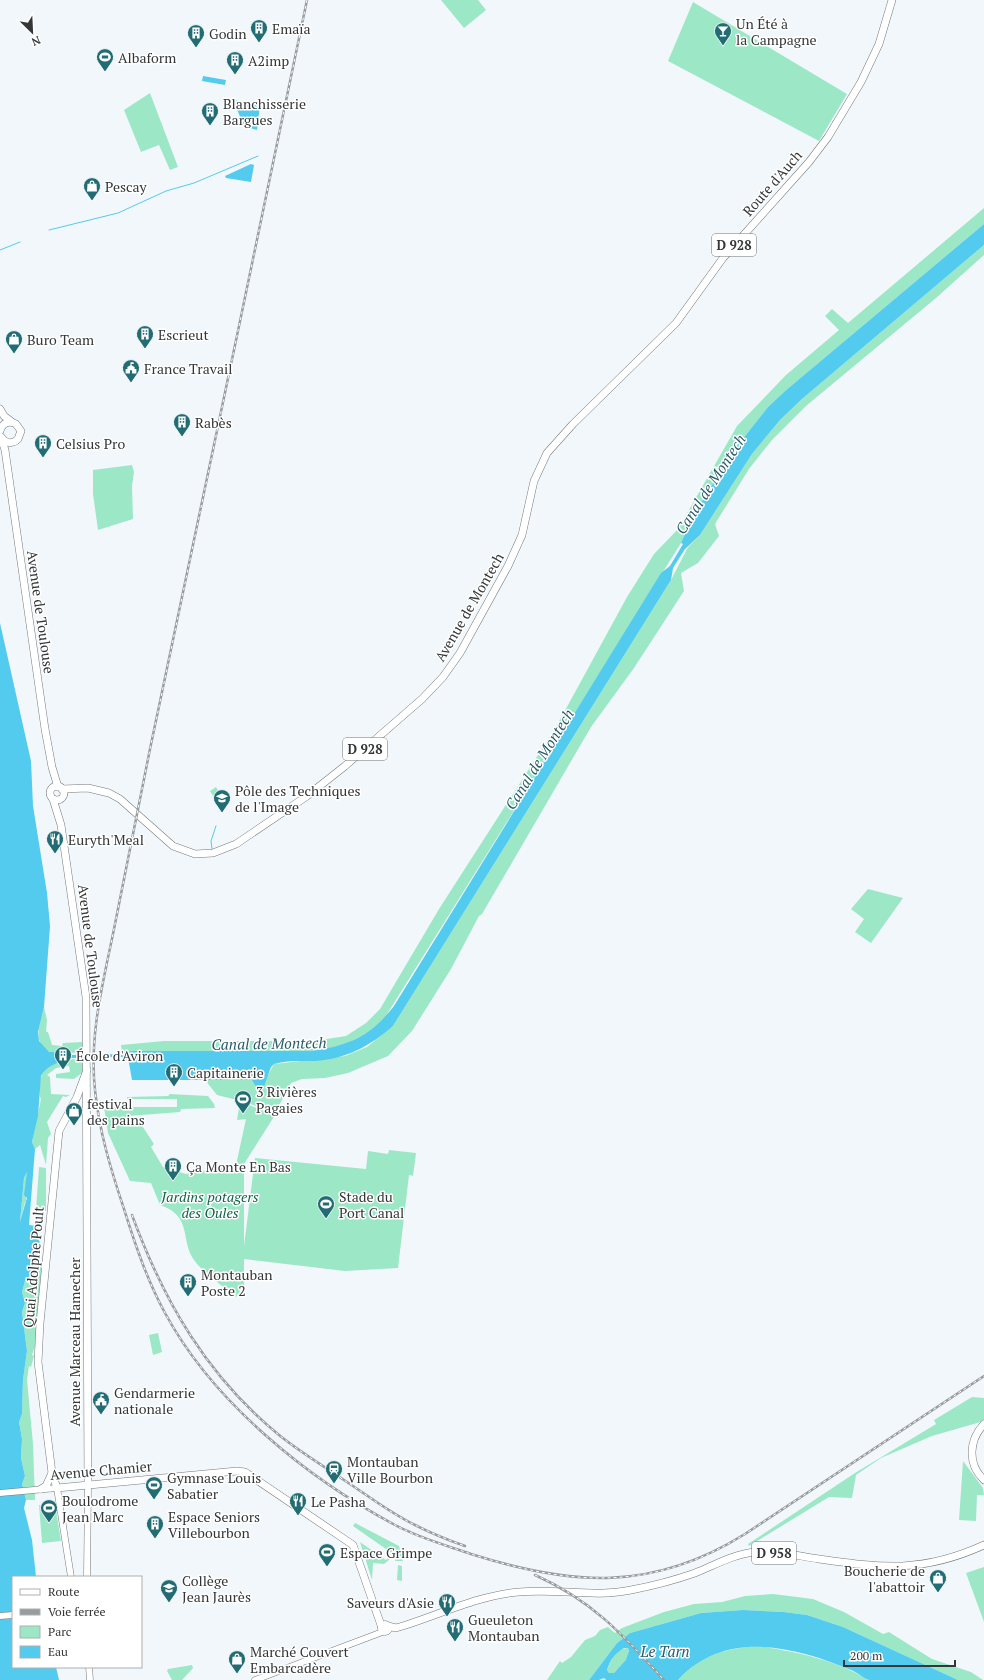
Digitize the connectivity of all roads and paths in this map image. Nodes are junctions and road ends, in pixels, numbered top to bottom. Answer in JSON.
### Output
{"nodes":[{"id":1,"x":892,"y":0,"type":"edge"},
{"id":2,"x":0,"y":409,"type":"edge"},
{"id":3,"x":12,"y":422,"type":"junction"},
{"id":4,"x":0,"y":425,"type":"edge"},
{"id":5,"x":0,"y":433,"type":"edge"},
{"id":6,"x":16,"y":441,"type":"junction"},
{"id":7,"x":6,"y":461,"type":"junction"},
{"id":8,"x":540,"y":466,"type":"joint"},
{"id":9,"x":58,"y":793,"type":"junction"},
{"id":10,"x":86,"y":1070,"type":"junction"},
{"id":11,"x":75,"y":1100,"type":"junction"},
{"id":12,"x":87,"y":1106,"type":"junction"},
{"id":13,"x":984,"y":1424,"type":"edge"},
{"id":14,"x":984,"y":1429,"type":"edge"},
{"id":15,"x":52,"y":1473,"type":"junction"},
{"id":16,"x":984,"y":1475,"type":"edge"},
{"id":17,"x":984,"y":1480,"type":"edge"},
{"id":18,"x":88,"y":1485,"type":"junction"},
{"id":19,"x":57,"y":1488,"type":"junction"},
{"id":20,"x":41,"y":1489,"type":"junction"},
{"id":21,"x":0,"y":1493,"type":"edge"},
{"id":22,"x":984,"y":1545,"type":"edge"},
{"id":23,"x":71,"y":1576,"type":"edge"},
{"id":24,"x":87,"y":1576,"type":"edge"},
{"id":25,"x":12,"y":1615,"type":"edge"},
{"id":26,"x":0,"y":1616,"type":"edge"},
{"id":27,"x":384,"y":1629,"type":"junction"},
{"id":28,"x":89,"y":1668,"type":"edge"},
{"id":29,"x":90,"y":1680,"type":"edge"},
{"id":30,"x":255,"y":1680,"type":"edge"}],
"edges":[{"from":1,"to":8,"type":"main road","name":"Route d'Auch","number":"D 928"},
{"from":2,"to":3,"type":"main road"},
{"from":3,"to":5,"type":"main road"},
{"from":3,"to":6,"type":"main road"},
{"from":4,"to":5,"type":"main road","name":"Avenue de Toulouse"},
{"from":5,"to":6,"type":"main road"},
{"from":5,"to":7,"type":"main road","name":"Avenue de Toulouse"},
{"from":6,"to":7,"type":"main road"},
{"from":7,"to":9,"type":"main road","name":"Avenue de Toulouse"},
{"from":8,"to":9,"type":"main road","name":"Avenue de Montech","number":"D 928"},
{"from":9,"to":10,"type":"main road","name":"Avenue de Toulouse"},
{"from":10,"to":11,"type":"main road","name":"Quai Adolphe Poult"},
{"from":10,"to":12,"type":"main road","name":"Avenue Marceau Hamecher"},
{"from":11,"to":12,"type":"main road"},
{"from":11,"to":15,"type":"main road","name":"Quai Adolphe Poult"},
{"from":12,"to":18,"type":"main road","name":"Avenue Marceau Hamecher"},
{"from":13,"to":17,"type":"main road"},
{"from":14,"to":16,"type":"main road"},
{"from":15,"to":19,"type":"main road","name":"Quai Adolphe Poult"},
{"from":15,"to":20,"type":"main road"},
{"from":18,"to":19,"type":"main road","name":"Avenue Chamier"},
{"from":18,"to":24,"type":"main road","name":"Avenue Marceau Hamecher"},
{"from":18,"to":27,"type":"main road","name":"Avenue Chamier"},
{"from":19,"to":20,"type":"main road","name":"Avenue Chamier"},
{"from":19,"to":23,"type":"main road","name":"Quai Adolphe Poult"},
{"from":20,"to":21,"type":"main road","name":"Avenue Chamier"},
{"from":22,"to":27,"type":"main road","number":"D 958"},
{"from":25,"to":26,"type":"main road"},
{"from":27,"to":30,"type":"main road","number":"D 958"},
{"from":28,"to":29,"type":"main road"}]}
